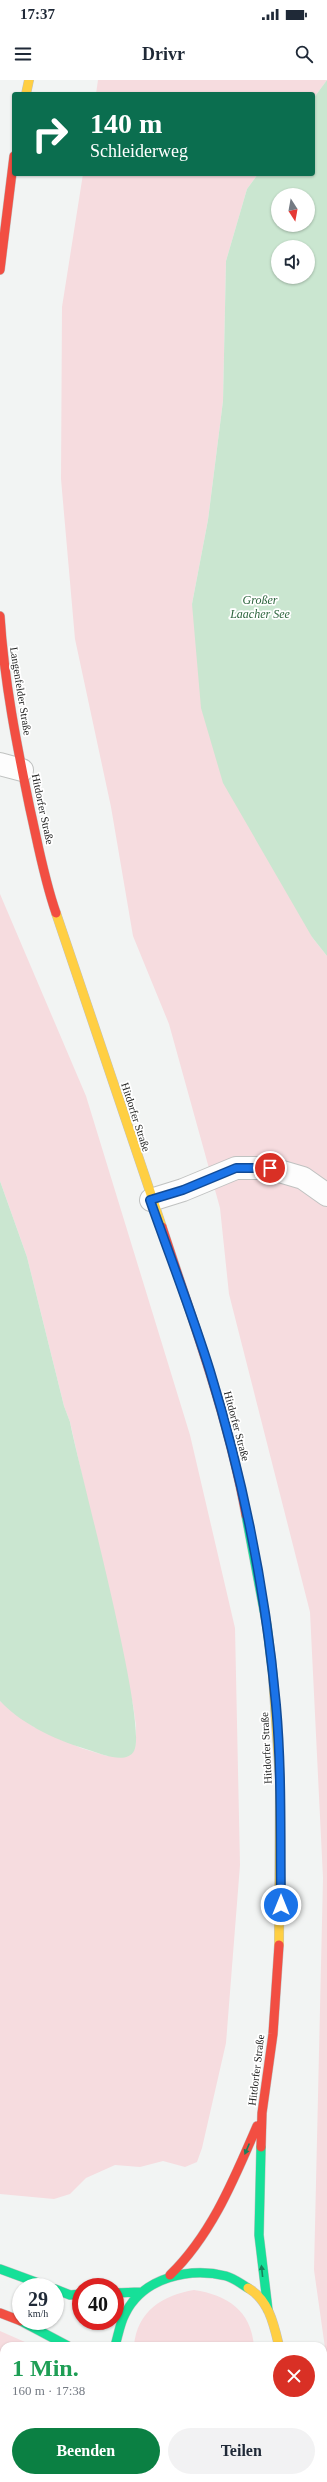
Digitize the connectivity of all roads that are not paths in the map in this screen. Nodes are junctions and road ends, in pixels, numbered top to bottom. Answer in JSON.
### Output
{"nodes":[{"id":1,"x":29,"y":80,"type":"edge"},
{"id":2,"x":26,"y":92,"type":"edge"},
{"id":3,"x":12,"y":172,"type":"edge"},
{"id":4,"x":0,"y":270,"type":"edge"},
{"id":5,"x":0,"y":616,"type":"edge"},
{"id":6,"x":0,"y":764,"type":"edge"},
{"id":7,"x":22,"y":770,"type":"junction"},
{"id":8,"x":327,"y":1195,"type":"edge"},
{"id":9,"x":150,"y":1200,"type":"junction"},
{"id":10,"x":262,"y":2113,"type":"junction"},
{"id":11,"x":0,"y":2269,"type":"edge"},
{"id":12,"x":170,"y":2275,"type":"junction"},
{"id":13,"x":24,"y":2278,"type":"edge"},
{"id":14,"x":141,"y":2292,"type":"junction"},
{"id":15,"x":124,"y":2293,"type":"edge"},
{"id":16,"x":268,"y":2310,"type":"junction"},
{"id":17,"x":0,"y":2313,"type":"edge"},
{"id":18,"x":12,"y":2318,"type":"edge"},
{"id":19,"x":38,"y":2330,"type":"edge"},
{"id":20,"x":60,"y":2342,"type":"edge"},
{"id":21,"x":116,"y":2342,"type":"edge"},
{"id":22,"x":279,"y":2342,"type":"edge"}],
"edges":[{"from":1,"to":2,"type":"main road"},
{"from":3,"to":4,"type":"main road"},
{"from":5,"to":7,"type":"main road","name":"Langenfelder Straße"},
{"from":6,"to":7,"type":"street"},
{"from":7,"to":9,"type":"main road","name":"Hitdorfer Straße"},
{"from":8,"to":9,"type":"street"},
{"from":9,"to":10,"type":"main road","name":"Hitdorfer Straße"},
{"from":10,"to":12,"type":"main road","name":"Hitdorfer Straße","one_way":true},
{"from":16,"to":10,"type":"main road","name":"Hitdorfer Straße","one_way":true},
{"from":11,"to":13,"type":"main road"},
{"from":12,"to":14,"type":"main road"},
{"from":12,"to":16,"type":"main road"},
{"from":14,"to":15,"type":"main road"},
{"from":14,"to":21,"type":"main road"},
{"from":16,"to":22,"type":"main road"},
{"from":17,"to":18,"type":"main road"},
{"from":19,"to":20,"type":"main road"}]}
